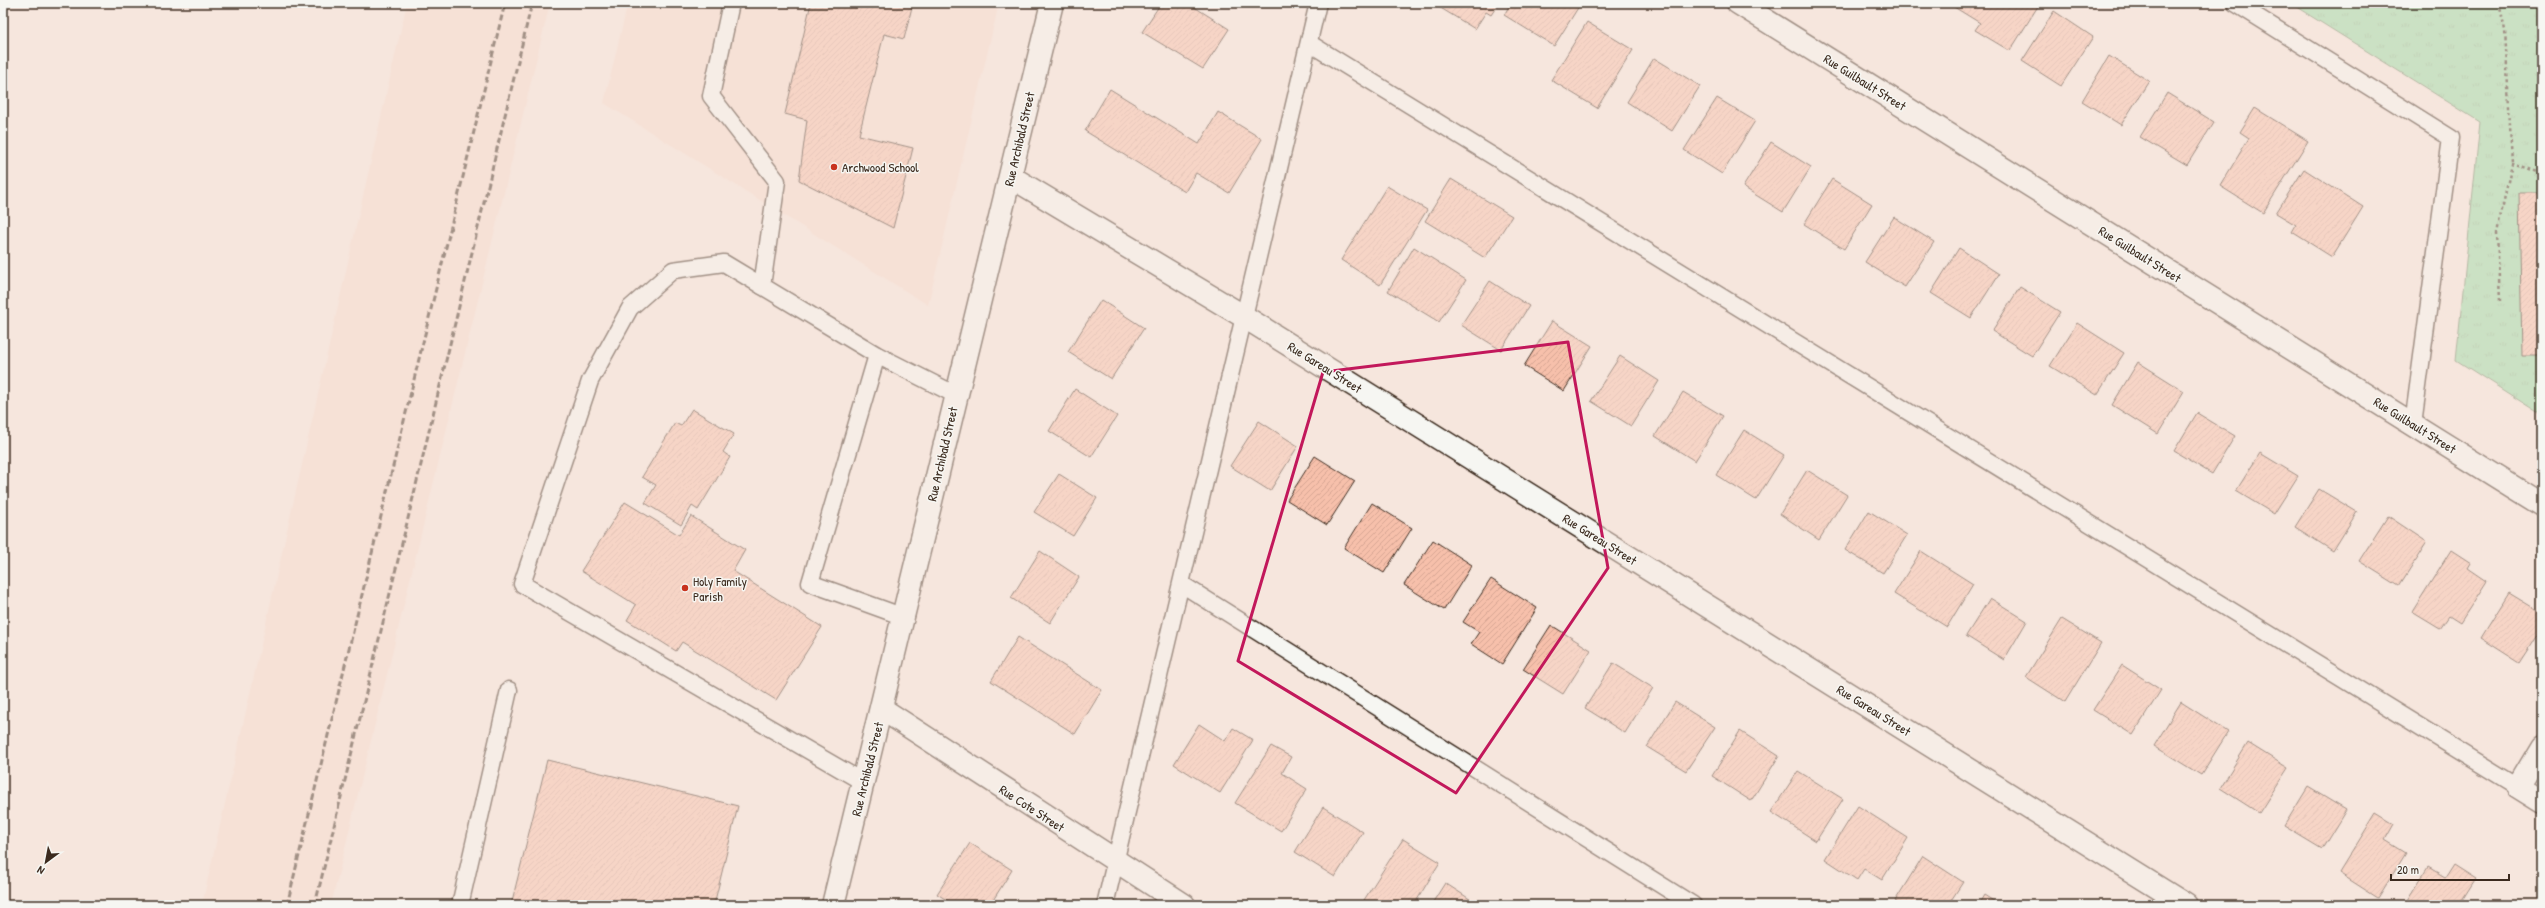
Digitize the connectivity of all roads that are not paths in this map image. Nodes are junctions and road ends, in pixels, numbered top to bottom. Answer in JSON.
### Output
{"nodes":[{"id":1,"x":731,"y":3,"type":"edge"},
{"id":2,"x":1052,"y":3,"type":"edge"},
{"id":3,"x":1318,"y":3,"type":"edge"},
{"id":4,"x":1738,"y":3,"type":"edge"},
{"id":5,"x":2235,"y":3,"type":"edge"},
{"id":6,"x":1309,"y":43,"type":"junction"},
{"id":7,"x":1011,"y":177,"type":"junction"},
{"id":8,"x":762,"y":286,"type":"junction"},
{"id":9,"x":1243,"y":316,"type":"junction"},
{"id":10,"x":877,"y":355,"type":"junction"},
{"id":11,"x":956,"y":395,"type":"junction"},
{"id":12,"x":2413,"y":424,"type":"junction"},
{"id":13,"x":2542,"y":505,"type":"edge"},
{"id":14,"x":1183,"y":585,"type":"junction"},
{"id":15,"x":904,"y":618,"type":"junction"},
{"id":16,"x":509,"y":690,"type":"dead end"},
{"id":17,"x":882,"y":709,"type":"junction"},
{"id":18,"x":2542,"y":747,"type":"edge"},
{"id":19,"x":863,"y":782,"type":"junction"},
{"id":20,"x":2518,"y":787,"type":"junction"},
{"id":21,"x":2542,"y":802,"type":"edge"},
{"id":22,"x":1115,"y":862,"type":"junction"},
{"id":23,"x":460,"y":905,"type":"edge"},
{"id":24,"x":834,"y":905,"type":"edge"},
{"id":25,"x":1105,"y":905,"type":"edge"},
{"id":26,"x":1184,"y":905,"type":"edge"},
{"id":27,"x":1693,"y":905,"type":"edge"},
{"id":28,"x":2186,"y":905,"type":"edge"}],
"edges":[{"from":1,"to":8,"type":"lane"},
{"from":2,"to":7,"type":"street","name":"Rue Archibald Street"},
{"from":3,"to":6,"type":"lane"},
{"from":4,"to":12,"type":"street","name":"Rue Guilbault Street"},
{"from":5,"to":12,"type":"lane"},
{"from":6,"to":9,"type":"lane"},
{"from":6,"to":20,"type":"lane"},
{"from":7,"to":9,"type":"street","name":"Rue Gareau Street"},
{"from":7,"to":11,"type":"street","name":"Rue Archibald Street"},
{"from":8,"to":10,"type":"lane"},
{"from":8,"to":19,"type":"lane"},
{"from":9,"to":14,"type":"lane"},
{"from":9,"to":28,"type":"street","name":"Rue Gareau Street"},
{"from":10,"to":11,"type":"lane"},
{"from":10,"to":15,"type":"lane"},
{"from":11,"to":15,"type":"street","name":"Rue Archibald Street"},
{"from":12,"to":13,"type":"street","name":"Rue Guilbault Street"},
{"from":14,"to":22,"type":"lane"},
{"from":14,"to":27,"type":"lane"},
{"from":15,"to":17,"type":"street","name":"Rue Archibald Street"},
{"from":16,"to":23,"type":"lane"},
{"from":17,"to":19,"type":"street","name":"Rue Archibald Street"},
{"from":17,"to":22,"type":"street","name":"Rue Cote Street"},
{"from":18,"to":20,"type":"street"},
{"from":19,"to":24,"type":"street","name":"Rue Archibald Street"},
{"from":20,"to":21,"type":"street"},
{"from":22,"to":25,"type":"lane"},
{"from":22,"to":26,"type":"street","name":"Rue Cote Street"}]}
